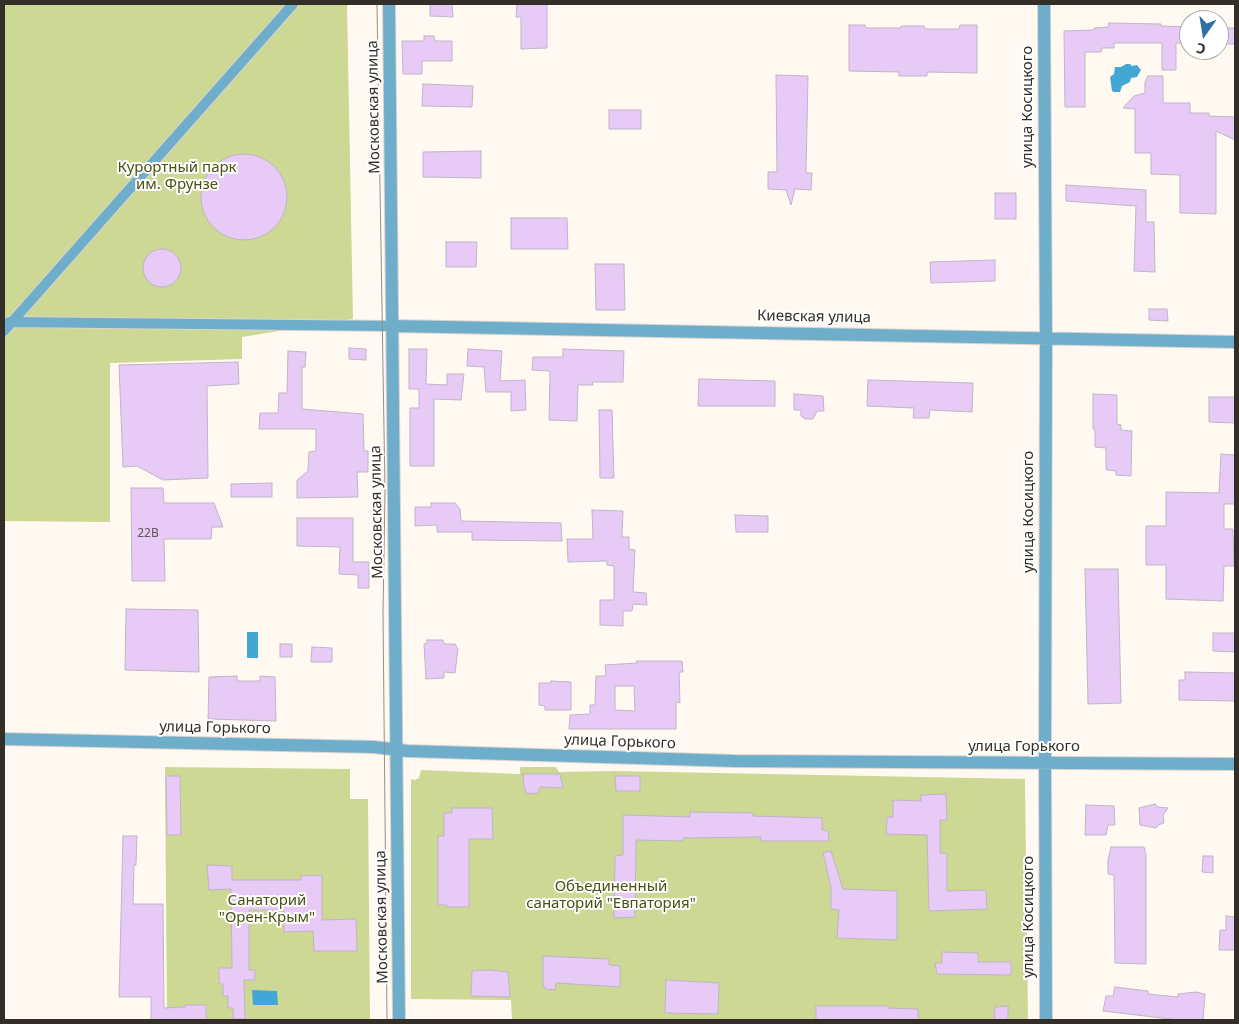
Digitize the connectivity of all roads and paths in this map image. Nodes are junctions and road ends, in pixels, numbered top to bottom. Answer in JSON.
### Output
{"nodes":[{"id":1,"x":292,"y":4,"type":"edge"},
{"id":2,"x":389,"y":4,"type":"edge"},
{"id":3,"x":1044,"y":4,"type":"edge"},
{"id":4,"x":7,"y":322,"type":"edge"},
{"id":5,"x":392,"y":326,"type":"junction"},
{"id":6,"x":4,"y":331,"type":"edge"},
{"id":7,"x":1046,"y":338,"type":"junction"},
{"id":8,"x":1235,"y":342,"type":"edge"},
{"id":9,"x":4,"y":739,"type":"edge"},
{"id":10,"x":396,"y":750,"type":"junction"},
{"id":11,"x":1044,"y":763,"type":"junction"},
{"id":12,"x":1235,"y":764,"type":"edge"},
{"id":13,"x":399,"y":1020,"type":"edge"},
{"id":14,"x":1046,"y":1020,"type":"edge"}],
"edges":[{"from":1,"to":4,"type":"street"},
{"from":2,"to":5,"type":"street","name":"Московская улица"},
{"from":3,"to":7,"type":"street","name":"улица Косицкого"},
{"from":4,"to":5,"type":"street"},
{"from":4,"to":6,"type":"street"},
{"from":5,"to":7,"type":"street","name":"Киевская улица"},
{"from":5,"to":10,"type":"street","name":"Московская улица"},
{"from":7,"to":8,"type":"street","name":"Киевская улица"},
{"from":7,"to":11,"type":"street","name":"улица Косицкого"},
{"from":9,"to":10,"type":"street","name":"улица Горького"},
{"from":10,"to":11,"type":"street","name":"улица Горького"},
{"from":10,"to":13,"type":"street","name":"Московская улица"},
{"from":11,"to":12,"type":"street","name":"улица Горького"},
{"from":11,"to":14,"type":"street","name":"улица Косицкого"}]}
